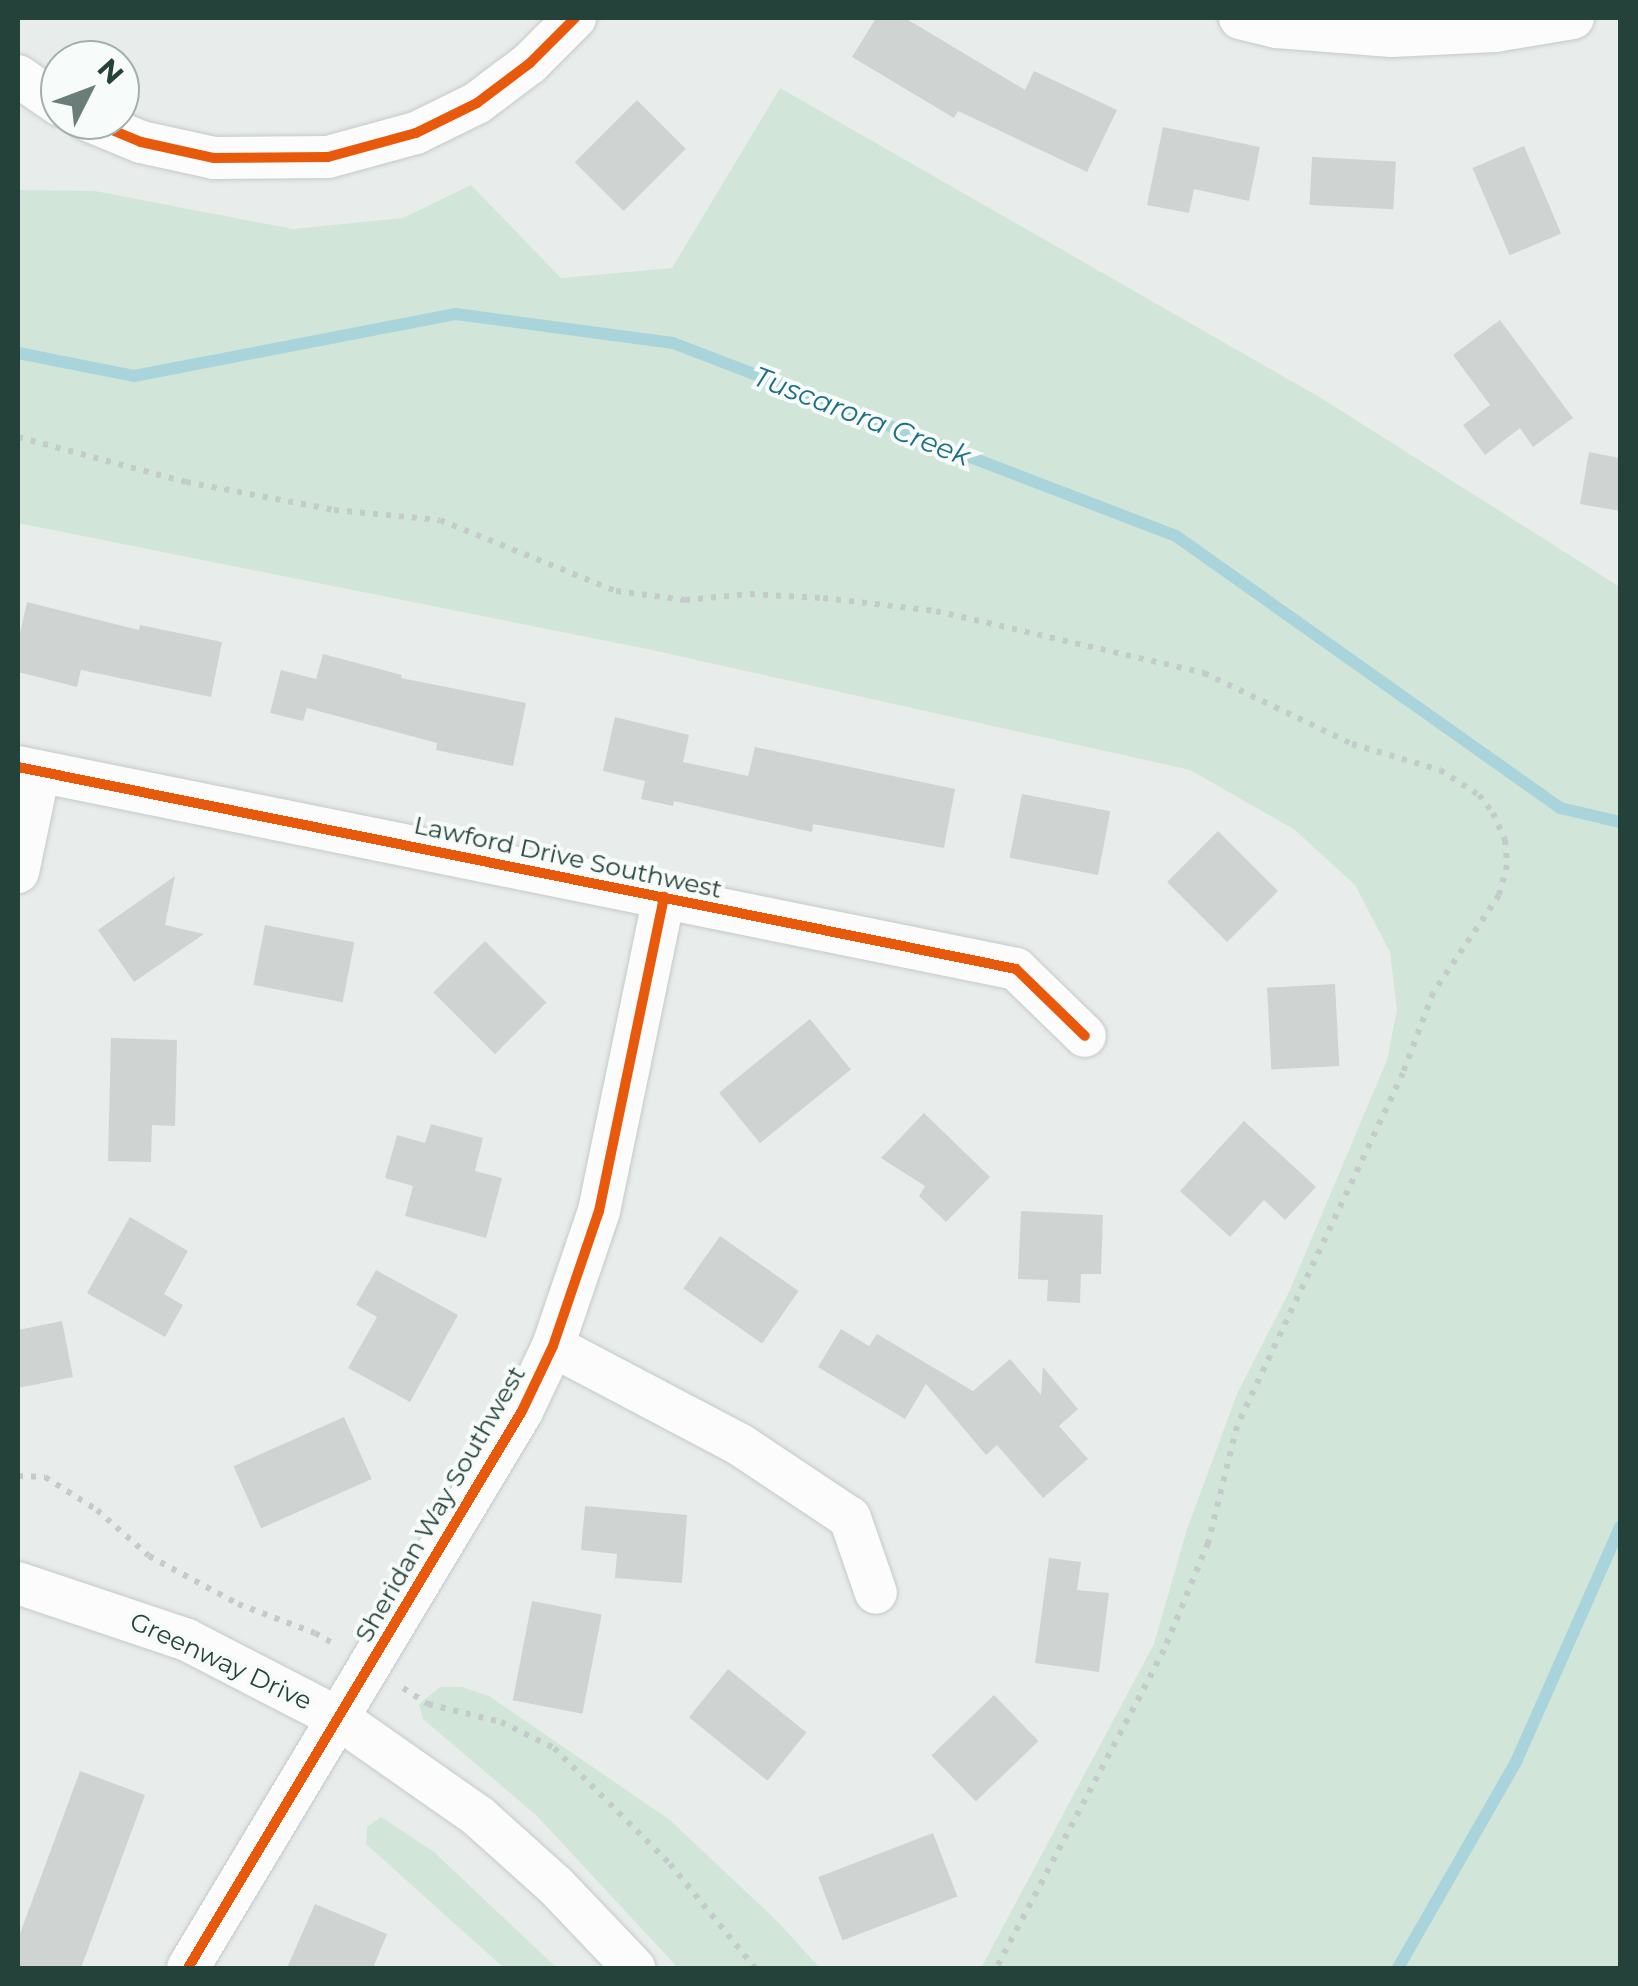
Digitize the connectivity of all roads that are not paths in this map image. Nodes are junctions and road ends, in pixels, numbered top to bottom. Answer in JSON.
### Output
{"nodes":[{"id":1,"x":575,"y":18,"type":"edge"},
{"id":2,"x":1240,"y":18,"type":"edge"},
{"id":3,"x":1574,"y":18,"type":"edge"},
{"id":4,"x":18,"y":76,"type":"edge"},
{"id":5,"x":40,"y":91,"type":"edge"},
{"id":6,"x":136,"y":140,"type":"edge"},
{"id":7,"x":28,"y":770,"type":"edge"},
{"id":8,"x":18,"y":872,"type":"edge"},
{"id":9,"x":664,"y":897,"type":"junction"},
{"id":10,"x":1085,"y":1036,"type":"dead end"},
{"id":11,"x":553,"y":1346,"type":"junction"},
{"id":12,"x":18,"y":1583,"type":"edge"},
{"id":13,"x":876,"y":1593,"type":"dead end"},
{"id":14,"x":338,"y":1718,"type":"junction"},
{"id":15,"x":188,"y":1968,"type":"edge"},
{"id":16,"x":634,"y":1968,"type":"edge"}],
"edges":[{"from":1,"to":6,"type":"street"},
{"from":2,"to":3,"type":"street"},
{"from":4,"to":5,"type":"street"},
{"from":7,"to":8,"type":"street"},
{"from":7,"to":9,"type":"street","name":"Lawford Drive Southwest"},
{"from":9,"to":10,"type":"street","name":"Lawford Drive Southwest"},
{"from":9,"to":11,"type":"street","name":"Sheridan Way Southwest"},
{"from":11,"to":13,"type":"street"},
{"from":11,"to":14,"type":"street","name":"Sheridan Way Southwest"},
{"from":12,"to":14,"type":"street","name":"Greenway Drive"},
{"from":14,"to":15,"type":"street","name":"Sheridan Way Southwest"},
{"from":14,"to":16,"type":"street","name":"Greenway Drive"}]}
